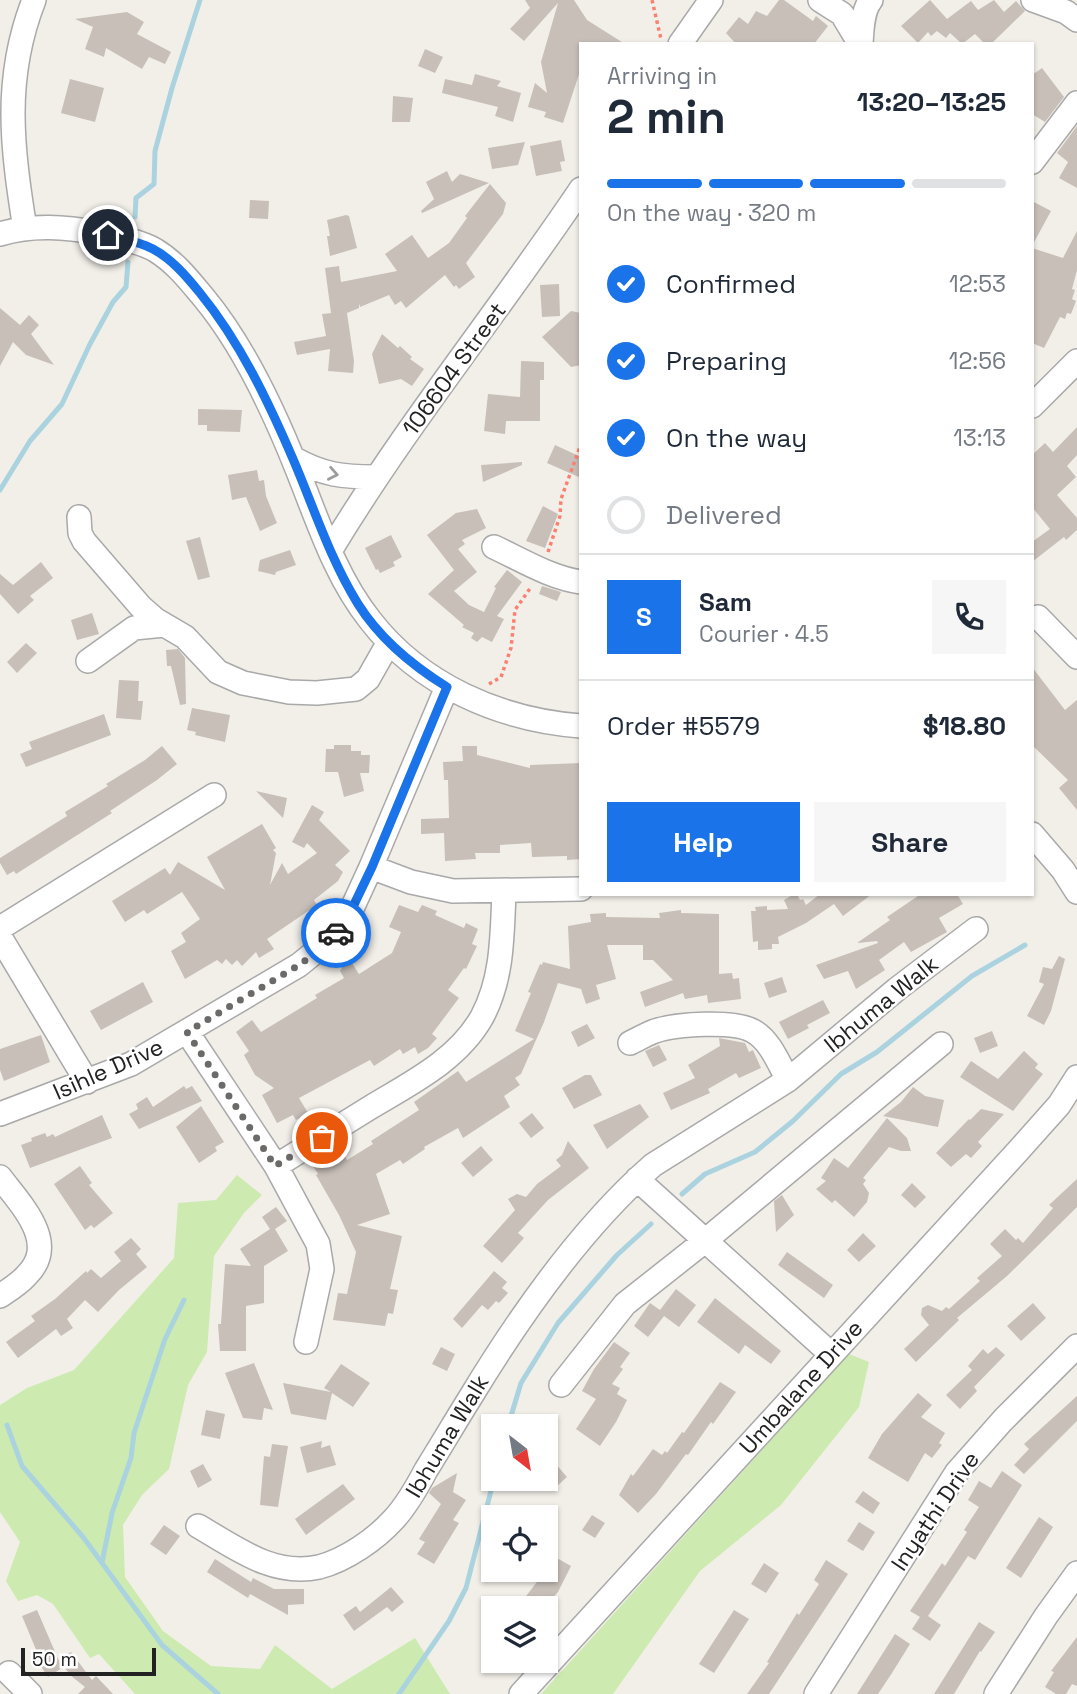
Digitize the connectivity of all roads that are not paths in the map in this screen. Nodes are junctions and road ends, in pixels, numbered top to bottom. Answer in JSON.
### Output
{"nodes":[{"id":1,"x":34,"y":0,"type":"edge"},
{"id":2,"x":711,"y":0,"type":"edge"},
{"id":3,"x":820,"y":0,"type":"edge"},
{"id":4,"x":1033,"y":0,"type":"edge"},
{"id":5,"x":869,"y":2,"type":"edge"},
{"id":6,"x":842,"y":14,"type":"junction"},
{"id":7,"x":1077,"y":20,"type":"edge"},
{"id":8,"x":681,"y":42,"type":"edge"},
{"id":9,"x":859,"y":42,"type":"edge"},
{"id":10,"x":860,"y":42,"type":"edge"},
{"id":11,"x":1077,"y":103,"type":"edge"},
{"id":12,"x":1034,"y":159,"type":"edge"},
{"id":13,"x":9,"y":181,"type":"edge"},
{"id":14,"x":579,"y":192,"type":"edge"},
{"id":15,"x":25,"y":229,"type":"junction"},
{"id":16,"x":0,"y":234,"type":"edge"},
{"id":17,"x":1077,"y":361,"type":"edge"},
{"id":18,"x":1034,"y":404,"type":"edge"},
{"id":19,"x":293,"y":458,"type":"junction"},
{"id":20,"x":377,"y":477,"type":"junction"},
{"id":21,"x":79,"y":517,"type":"dead end"},
{"id":22,"x":494,"y":547,"type":"dead end"},
{"id":23,"x":330,"y":551,"type":"junction"},
{"id":24,"x":579,"y":582,"type":"edge"},
{"id":25,"x":1038,"y":617,"type":"dead end"},
{"id":26,"x":164,"y":625,"type":"junction"},
{"id":27,"x":389,"y":642,"type":"junction"},
{"id":28,"x":1077,"y":657,"type":"edge"},
{"id":29,"x":88,"y":661,"type":"dead end"},
{"id":30,"x":447,"y":687,"type":"junction"},
{"id":31,"x":579,"y":726,"type":"edge"},
{"id":32,"x":214,"y":795,"type":"dead end"},
{"id":33,"x":1034,"y":836,"type":"edge"},
{"id":34,"x":372,"y":867,"type":"junction"},
{"id":35,"x":579,"y":890,"type":"edge"},
{"id":36,"x":503,"y":892,"type":"junction"},
{"id":37,"x":1077,"y":892,"type":"edge"},
{"id":38,"x":0,"y":928,"type":"edge"},
{"id":39,"x":976,"y":929,"type":"dead end"},
{"id":40,"x":0,"y":937,"type":"edge"},
{"id":41,"x":187,"y":1032,"type":"junction"},
{"id":42,"x":631,"y":1043,"type":"dead end"},
{"id":43,"x":941,"y":1044,"type":"dead end"},
{"id":44,"x":788,"y":1080,"type":"junction"},
{"id":45,"x":87,"y":1082,"type":"junction"},
{"id":46,"x":1076,"y":1084,"type":"edge"},
{"id":47,"x":0,"y":1114,"type":"edge"},
{"id":48,"x":275,"y":1166,"type":"junction"},
{"id":49,"x":0,"y":1177,"type":"edge"},
{"id":50,"x":637,"y":1179,"type":"junction"},
{"id":51,"x":706,"y":1240,"type":"junction"},
{"id":52,"x":0,"y":1296,"type":"edge"},
{"id":53,"x":306,"y":1342,"type":"dead end"},
{"id":54,"x":1077,"y":1346,"type":"edge"},
{"id":55,"x":831,"y":1354,"type":"junction"},
{"id":56,"x":561,"y":1385,"type":"dead end"},
{"id":57,"x":198,"y":1526,"type":"dead end"},
{"id":58,"x":1077,"y":1573,"type":"edge"},
{"id":59,"x":9,"y":1673,"type":"dead end"},
{"id":60,"x":30,"y":1694,"type":"edge"},
{"id":61,"x":521,"y":1694,"type":"edge"},
{"id":62,"x":816,"y":1694,"type":"edge"},
{"id":63,"x":996,"y":1694,"type":"edge"}],
"edges":[{"from":1,"to":13,"type":"street"},
{"from":2,"to":8,"type":"street"},
{"from":3,"to":6,"type":"street"},
{"from":4,"to":7,"type":"street"},
{"from":5,"to":6,"type":"street"},
{"from":5,"to":10,"type":"street"},
{"from":6,"to":9,"type":"street"},
{"from":11,"to":12,"type":"street"},
{"from":13,"to":15,"type":"street"},
{"from":14,"to":20,"type":"street","name":"106604 Street"},
{"from":15,"to":16,"type":"street"},
{"from":15,"to":19,"type":"street"},
{"from":17,"to":18,"type":"street"},
{"from":19,"to":20,"type":"street","one_way":true},
{"from":19,"to":23,"type":"street"},
{"from":20,"to":23,"type":"street","name":"106604 Street"},
{"from":21,"to":26,"type":"street"},
{"from":22,"to":24,"type":"street"},
{"from":23,"to":27,"type":"street"},
{"from":25,"to":28,"type":"street"},
{"from":26,"to":27,"type":"street"},
{"from":26,"to":29,"type":"street"},
{"from":27,"to":30,"type":"street"},
{"from":30,"to":31,"type":"street"},
{"from":30,"to":34,"type":"street","name":"Isihle Drive"},
{"from":32,"to":38,"type":"street"},
{"from":33,"to":37,"type":"street"},
{"from":34,"to":36,"type":"street"},
{"from":34,"to":41,"type":"street","name":"Isihle Drive"},
{"from":35,"to":36,"type":"street"},
{"from":36,"to":48,"type":"street"},
{"from":39,"to":44,"type":"street","name":"Ibhuma Walk"},
{"from":40,"to":45,"type":"street"},
{"from":41,"to":45,"type":"street","name":"Isihle Drive"},
{"from":41,"to":48,"type":"street"},
{"from":42,"to":44,"type":"street"},
{"from":43,"to":51,"type":"street"},
{"from":44,"to":50,"type":"street","name":"Ibhuma Walk"},
{"from":45,"to":47,"type":"street","name":"Isihle Drive"},
{"from":46,"to":55,"type":"street","name":"Umbalane Drive"},
{"from":48,"to":53,"type":"street"},
{"from":49,"to":52,"type":"street"},
{"from":50,"to":51,"type":"street"},
{"from":50,"to":57,"type":"street","name":"Ibhuma Walk"},
{"from":51,"to":55,"type":"street"},
{"from":51,"to":56,"type":"street"},
{"from":54,"to":62,"type":"street","name":"Inyathi Drive"},
{"from":55,"to":61,"type":"street","name":"Umbalane Drive"},
{"from":58,"to":63,"type":"street"},
{"from":59,"to":60,"type":"street"}]}
